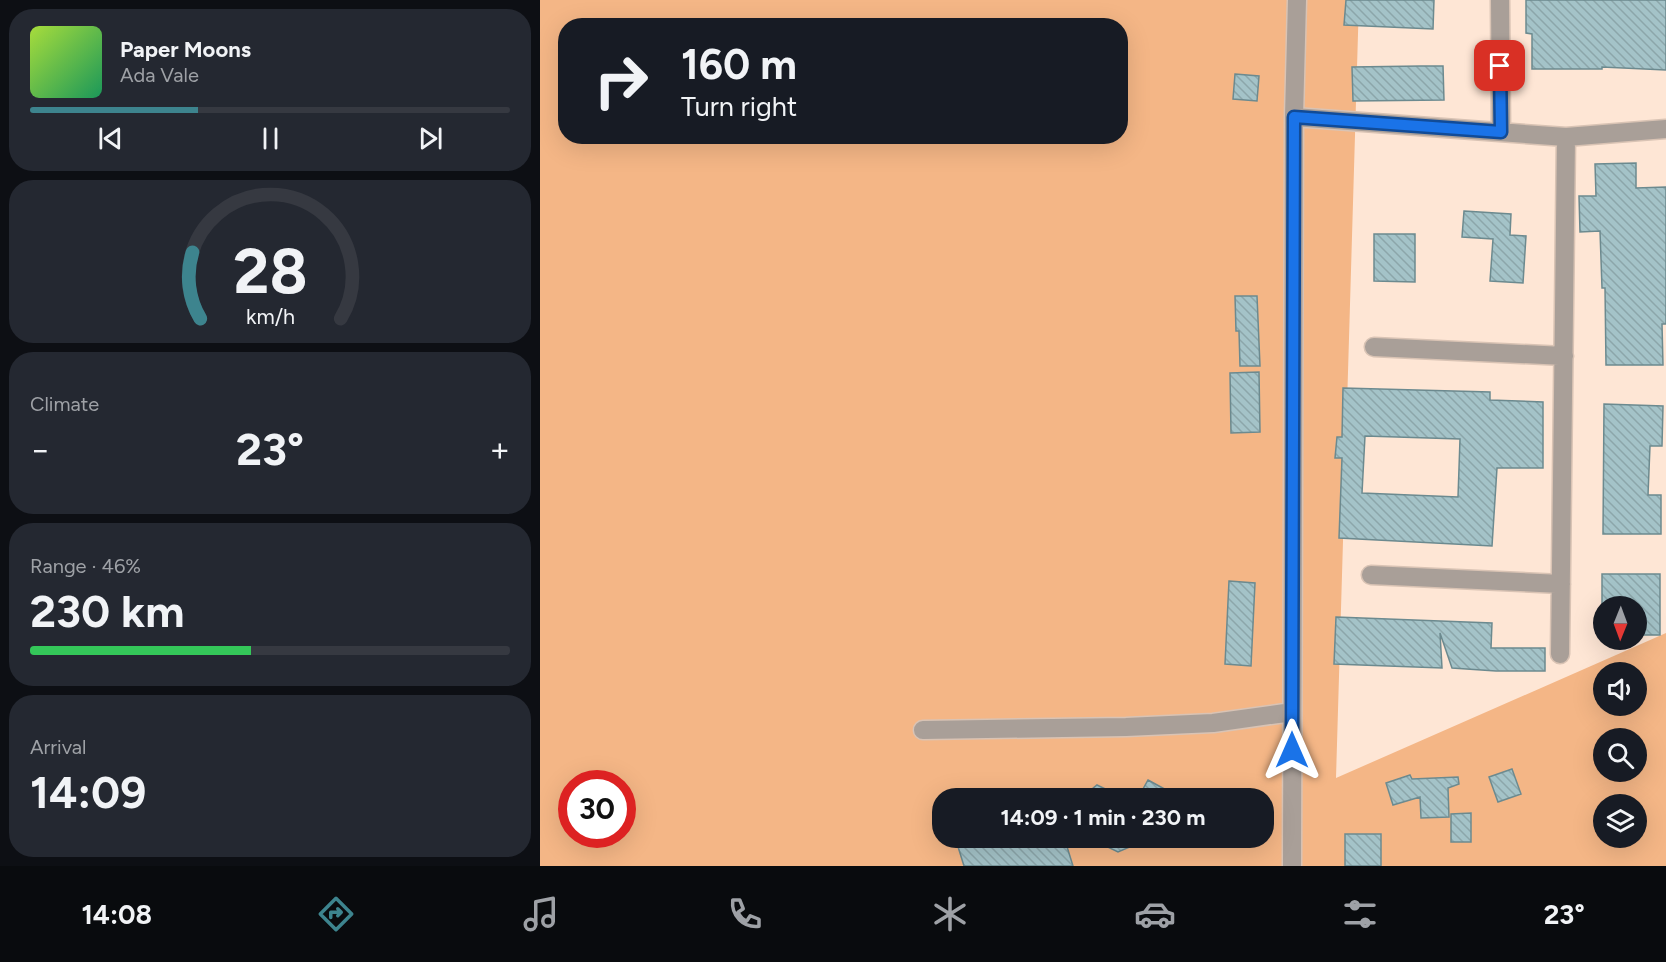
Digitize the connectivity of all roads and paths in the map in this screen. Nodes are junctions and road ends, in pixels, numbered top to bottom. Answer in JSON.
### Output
{"nodes":[{"id":1,"x":1297,"y":0,"type":"edge"},
{"id":2,"x":1500,"y":0,"type":"edge"},
{"id":3,"x":1294,"y":117,"type":"junction"},
{"id":4,"x":1666,"y":129,"type":"edge"},
{"id":5,"x":1501,"y":132,"type":"junction"},
{"id":6,"x":1566,"y":137,"type":"junction"},
{"id":7,"x":1374,"y":347,"type":"dead end"},
{"id":8,"x":1564,"y":356,"type":"junction"},
{"id":9,"x":1371,"y":575,"type":"dead end"},
{"id":10,"x":1561,"y":584,"type":"junction"},
{"id":11,"x":1560,"y":654,"type":"dead end"},
{"id":12,"x":1292,"y":712,"type":"junction"},
{"id":13,"x":923,"y":730,"type":"dead end"},
{"id":14,"x":1292,"y":866,"type":"edge"}],
"edges":[{"from":1,"to":3,"type":"street"},
{"from":2,"to":5,"type":"street"},
{"from":3,"to":5,"type":"street"},
{"from":3,"to":12,"type":"street"},
{"from":4,"to":6,"type":"street"},
{"from":5,"to":6,"type":"street"},
{"from":6,"to":8,"type":"street"},
{"from":7,"to":8,"type":"street"},
{"from":8,"to":10,"type":"street"},
{"from":9,"to":10,"type":"street"},
{"from":10,"to":11,"type":"street"},
{"from":12,"to":13,"type":"street"},
{"from":12,"to":14,"type":"street"}]}
